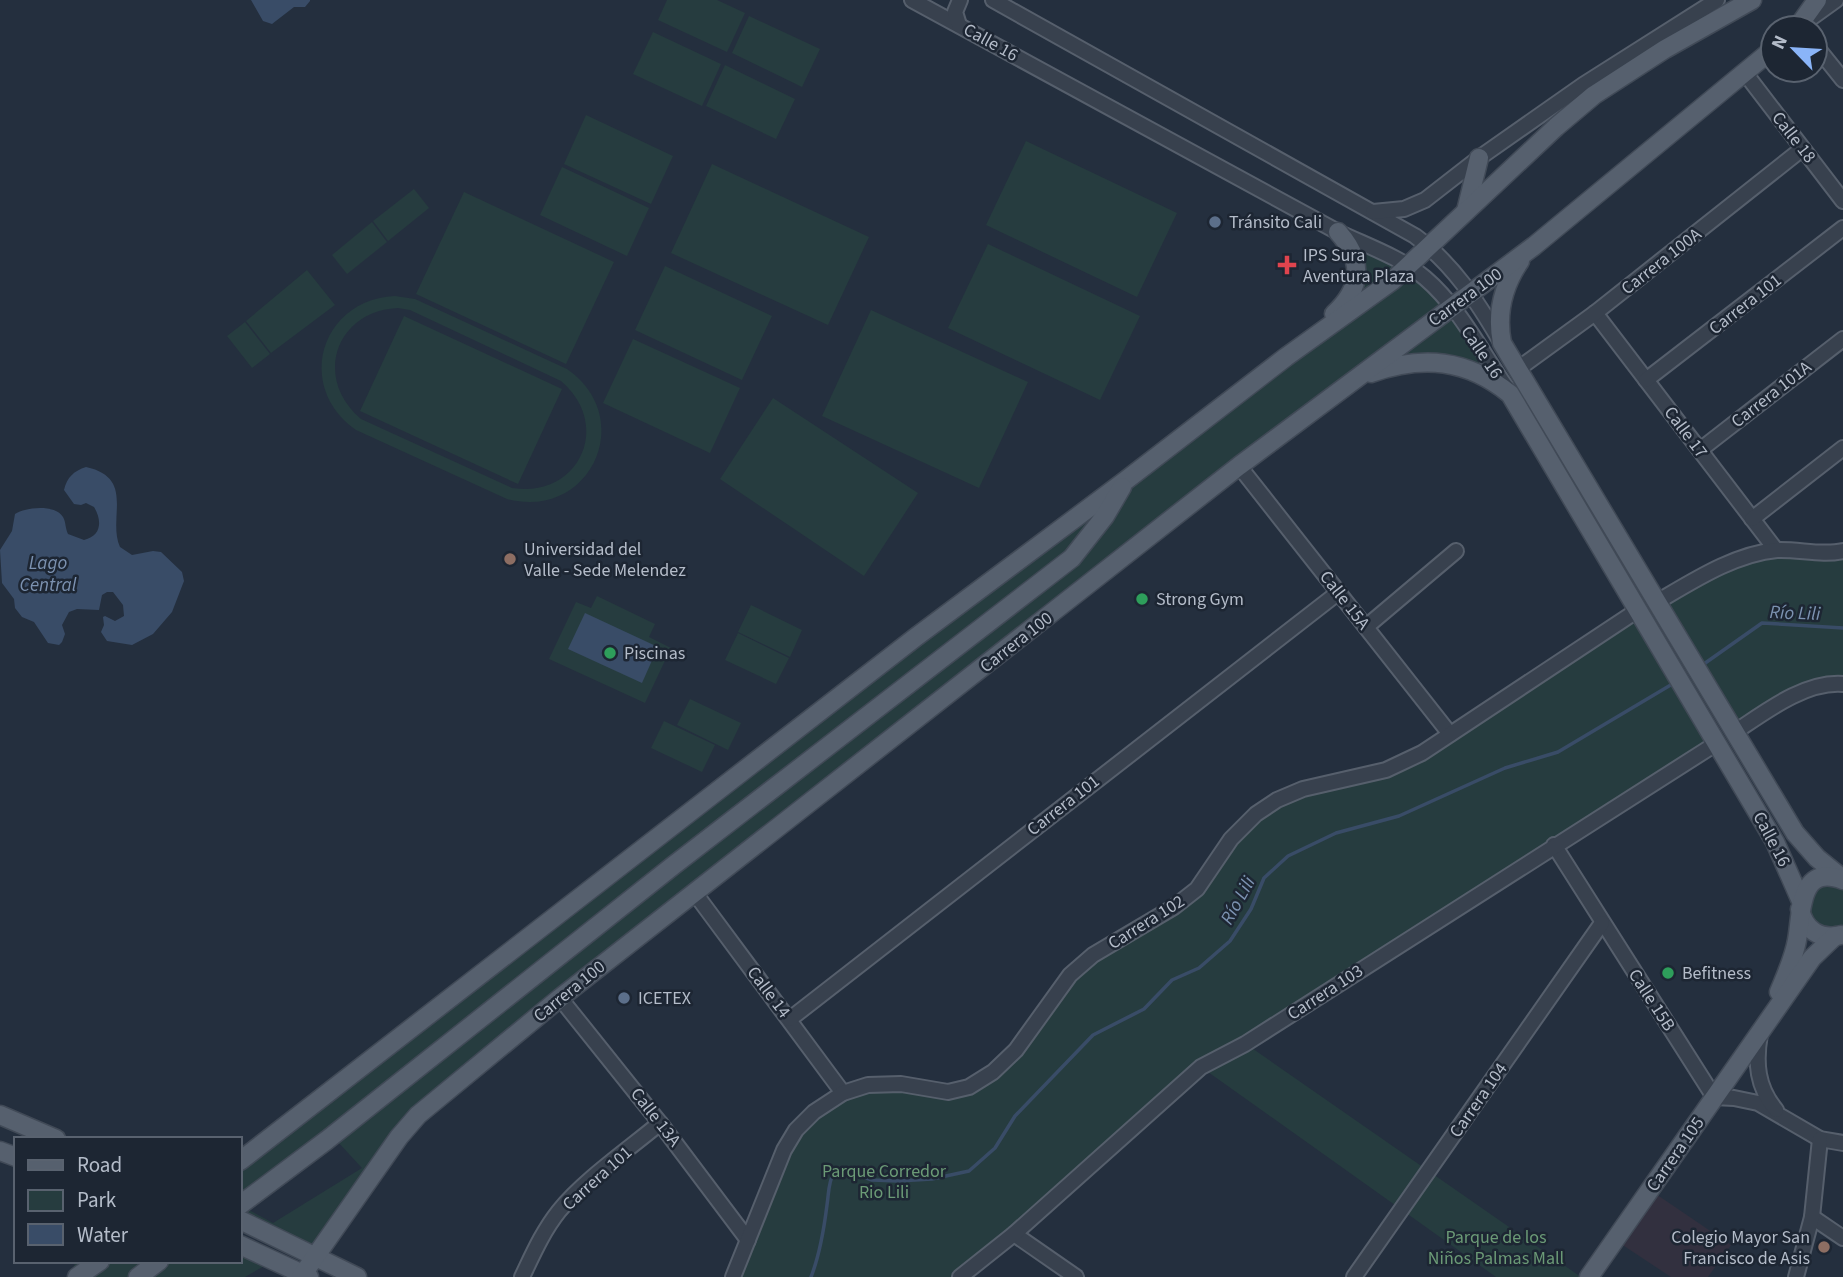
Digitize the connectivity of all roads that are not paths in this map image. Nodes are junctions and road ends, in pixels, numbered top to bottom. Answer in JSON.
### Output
{"nodes":[{"id":1,"x":912,"y":0,"type":"edge"},
{"id":2,"x":960,"y":0,"type":"edge"},
{"id":3,"x":993,"y":0,"type":"edge"},
{"id":4,"x":1717,"y":0,"type":"edge"},
{"id":5,"x":1752,"y":0,"type":"edge"},
{"id":6,"x":1836,"y":0,"type":"edge"},
{"id":7,"x":1817,"y":14,"type":"edge"},
{"id":8,"x":959,"y":25,"type":"junction"},
{"id":9,"x":1661,"y":44,"type":"junction"},
{"id":10,"x":1759,"y":61,"type":"edge"},
{"id":11,"x":1829,"y":62,"type":"edge"},
{"id":12,"x":1745,"y":73,"type":"junction"},
{"id":13,"x":1843,"y":80,"type":"edge"},
{"id":14,"x":1802,"y":149,"type":"junction"},
{"id":15,"x":1479,"y":158,"type":"junction"},
{"id":16,"x":1843,"y":201,"type":"edge"},
{"id":17,"x":1466,"y":211,"type":"junction"},
{"id":18,"x":1372,"y":212,"type":"junction"},
{"id":19,"x":1843,"y":228,"type":"edge"},
{"id":20,"x":1338,"y":232,"type":"junction"},
{"id":21,"x":1429,"y":246,"type":"junction"},
{"id":22,"x":1534,"y":246,"type":"junction"},
{"id":23,"x":1407,"y":266,"type":"junction"},
{"id":24,"x":1471,"y":293,"type":"junction"},
{"id":25,"x":1451,"y":307,"type":"junction"},
{"id":26,"x":1595,"y":313,"type":"junction"},
{"id":27,"x":1843,"y":339,"type":"edge"},
{"id":28,"x":1502,"y":343,"type":"junction"},
{"id":29,"x":1286,"y":356,"type":"junction"},
{"id":30,"x":1518,"y":369,"type":"junction"},
{"id":31,"x":1354,"y":378,"type":"junction"},
{"id":32,"x":1646,"y":380,"type":"junction"},
{"id":33,"x":1510,"y":394,"type":"junction"},
{"id":34,"x":1843,"y":447,"type":"edge"},
{"id":35,"x":1700,"y":450,"type":"junction"},
{"id":36,"x":1239,"y":466,"type":"junction"},
{"id":37,"x":1125,"y":481,"type":"junction"},
{"id":38,"x":1752,"y":519,"type":"junction"},
{"id":39,"x":1776,"y":550,"type":"junction"},
{"id":40,"x":1456,"y":551,"type":"dead end"},
{"id":41,"x":1843,"y":551,"type":"edge"},
{"id":42,"x":1339,"y":592,"type":"junction"},
{"id":43,"x":1657,"y":602,"type":"junction"},
{"id":44,"x":1638,"y":610,"type":"junction"},
{"id":45,"x":1366,"y":627,"type":"junction"},
{"id":46,"x":1843,"y":684,"type":"edge"},
{"id":47,"x":1735,"y":732,"type":"junction"},
{"id":48,"x":1450,"y":734,"type":"junction"},
{"id":49,"x":1717,"y":743,"type":"junction"},
{"id":50,"x":1554,"y":845,"type":"junction"},
{"id":51,"x":1843,"y":879,"type":"edge"},
{"id":52,"x":694,"y":892,"type":"junction"},
{"id":53,"x":1801,"y":905,"type":"junction"},
{"id":54,"x":1602,"y":923,"type":"junction"},
{"id":55,"x":1839,"y":935,"type":"edge"},
{"id":56,"x":560,"y":998,"type":"junction"},
{"id":57,"x":790,"y":1019,"type":"junction"},
{"id":58,"x":1761,"y":1030,"type":"junction"},
{"id":59,"x":843,"y":1093,"type":"junction"},
{"id":60,"x":1714,"y":1097,"type":"junction"},
{"id":61,"x":1779,"y":1114,"type":"junction"},
{"id":62,"x":0,"y":1115,"type":"edge"},
{"id":63,"x":660,"y":1122,"type":"junction"},
{"id":64,"x":51,"y":1137,"type":"edge"},
{"id":65,"x":1820,"y":1139,"type":"junction"},
{"id":66,"x":1843,"y":1143,"type":"edge"},
{"id":67,"x":242,"y":1159,"type":"edge"},
{"id":68,"x":242,"y":1204,"type":"edge"},
{"id":69,"x":1812,"y":1217,"type":"junction"},
{"id":70,"x":242,"y":1221,"type":"edge"},
{"id":71,"x":1014,"y":1234,"type":"junction"},
{"id":72,"x":273,"y":1236,"type":"junction"},
{"id":73,"x":1843,"y":1238,"type":"edge"},
{"id":74,"x":748,"y":1240,"type":"junction"},
{"id":75,"x":242,"y":1246,"type":"edge"},
{"id":76,"x":317,"y":1258,"type":"junction"},
{"id":77,"x":97,"y":1263,"type":"edge"},
{"id":78,"x":156,"y":1263,"type":"edge"},
{"id":79,"x":274,"y":1270,"type":"edge"},
{"id":80,"x":305,"y":1276,"type":"edge"},
{"id":81,"x":77,"y":1277,"type":"edge"},
{"id":82,"x":138,"y":1277,"type":"edge"},
{"id":83,"x":358,"y":1277,"type":"edge"},
{"id":84,"x":522,"y":1277,"type":"edge"},
{"id":85,"x":733,"y":1277,"type":"edge"},
{"id":86,"x":960,"y":1277,"type":"edge"},
{"id":87,"x":1076,"y":1277,"type":"edge"},
{"id":88,"x":1353,"y":1277,"type":"edge"},
{"id":89,"x":1589,"y":1277,"type":"edge"},
{"id":90,"x":1796,"y":1277,"type":"edge"}],
"edges":[{"from":1,"to":8,"type":"street","name":"Calle 16"},
{"from":2,"to":8,"type":"street"},
{"from":3,"to":18,"type":"street","name":"Calle 16"},
{"from":4,"to":9,"type":"street"},
{"from":5,"to":9,"type":"main road"},
{"from":6,"to":7,"type":"street"},
{"from":8,"to":20,"type":"street","name":"Calle 16"},
{"from":9,"to":15,"type":"street"},
{"from":9,"to":17,"type":"main road"},
{"from":10,"to":12,"type":"main road","name":"Carrera 100"},
{"from":11,"to":13,"type":"street"},
{"from":12,"to":14,"type":"street","name":"Calle 18"},
{"from":12,"to":22,"type":"main road","name":"Carrera 100"},
{"from":14,"to":16,"type":"street","name":"Calle 18"},
{"from":14,"to":26,"type":"street","name":"Carrera 100A"},
{"from":15,"to":17,"type":"main road"},
{"from":15,"to":18,"type":"street"},
{"from":17,"to":21,"type":"main road"},
{"from":18,"to":21,"type":"street","name":"Calle 16"},
{"from":19,"to":32,"type":"street","name":"Carrera 101"},
{"from":20,"to":23,"type":"street","name":"Calle 16"},
{"from":20,"to":29,"type":"main road"},
{"from":21,"to":23,"type":"main road"},
{"from":21,"to":24,"type":"street","name":"Calle 16"},
{"from":22,"to":24,"type":"main road","name":"Carrera 100"},
{"from":22,"to":28,"type":"main road"},
{"from":23,"to":25,"type":"street","name":"Calle 16"},
{"from":23,"to":29,"type":"main road"},
{"from":24,"to":25,"type":"main road","name":"Carrera 100"},
{"from":24,"to":28,"type":"street","name":"Calle 16"},
{"from":25,"to":31,"type":"main road","name":"Carrera 100"},
{"from":25,"to":33,"type":"street","name":"Calle 16"},
{"from":26,"to":30,"type":"street","name":"Carrera 100A"},
{"from":26,"to":32,"type":"street","name":"Calle 17"},
{"from":27,"to":35,"type":"street","name":"Carrera 101A"},
{"from":28,"to":30,"type":"main road","name":"Calle 16"},
{"from":29,"to":37,"type":"main road"},
{"from":30,"to":43,"type":"main road","name":"Calle 16"},
{"from":31,"to":33,"type":"main road"},
{"from":31,"to":36,"type":"main road","name":"Carrera 100"},
{"from":32,"to":35,"type":"street","name":"Calle 17"},
{"from":33,"to":44,"type":"main road","name":"Calle 16"},
{"from":34,"to":38,"type":"street"},
{"from":35,"to":38,"type":"street","name":"Calle 17"},
{"from":36,"to":42,"type":"street","name":"Calle 15A"},
{"from":36,"to":52,"type":"main road","name":"Carrera 100"},
{"from":37,"to":67,"type":"main road"},
{"from":37,"to":68,"type":"main road"},
{"from":38,"to":39,"type":"street","name":"Calle 17"},
{"from":39,"to":41,"type":"street"},
{"from":39,"to":43,"type":"street"},
{"from":40,"to":45,"type":"street"},
{"from":42,"to":45,"type":"street","name":"Calle 15A"},
{"from":42,"to":57,"type":"street","name":"Carrera 101"},
{"from":43,"to":47,"type":"main road","name":"Calle 16"},
{"from":44,"to":48,"type":"street","name":"Carrera 102"},
{"from":44,"to":49,"type":"main road","name":"Calle 16"},
{"from":45,"to":48,"type":"street","name":"Calle 15A"},
{"from":46,"to":47,"type":"street"},
{"from":47,"to":51,"type":"main road","name":"Calle 16"},
{"from":48,"to":59,"type":"street","name":"Carrera 102"},
{"from":49,"to":50,"type":"street","name":"Carrera 103"},
{"from":49,"to":53,"type":"main road","name":"Calle 16"},
{"from":50,"to":54,"type":"street","name":"Calle 15B"},
{"from":50,"to":71,"type":"street","name":"Carrera 103"},
{"from":51,"to":53,"type":"main road"},
{"from":52,"to":56,"type":"main road","name":"Carrera 100"},
{"from":52,"to":57,"type":"street","name":"Calle 14"},
{"from":53,"to":55,"type":"main road","name":"Carrera 105"},
{"from":53,"to":58,"type":"main road","name":"Carrera 105"},
{"from":54,"to":60,"type":"street","name":"Calle 15B"},
{"from":54,"to":88,"type":"street","name":"Carrera 104"},
{"from":55,"to":58,"type":"main road","name":"Carrera 105"},
{"from":56,"to":63,"type":"street","name":"Calle 13A"},
{"from":56,"to":76,"type":"main road","name":"Carrera 100"},
{"from":57,"to":59,"type":"street","name":"Calle 14"},
{"from":58,"to":60,"type":"main road","name":"Carrera 105"},
{"from":58,"to":61,"type":"street"},
{"from":59,"to":74,"type":"street","name":"Carrera 102"},
{"from":60,"to":61,"type":"street"},
{"from":60,"to":89,"type":"main road","name":"Carrera 105"},
{"from":61,"to":65,"type":"street"},
{"from":62,"to":64,"type":"main road"},
{"from":63,"to":74,"type":"street","name":"Calle 13A"},
{"from":63,"to":84,"type":"street","name":"Carrera 101"},
{"from":65,"to":66,"type":"street"},
{"from":65,"to":69,"type":"street"},
{"from":69,"to":73,"type":"street"},
{"from":69,"to":90,"type":"street"},
{"from":70,"to":72,"type":"main road"},
{"from":71,"to":86,"type":"street","name":"Carrera 103"},
{"from":71,"to":87,"type":"street"},
{"from":72,"to":76,"type":"main road"},
{"from":72,"to":79,"type":"main road"},
{"from":74,"to":85,"type":"street","name":"Carrera 102"},
{"from":75,"to":79,"type":"main road"},
{"from":76,"to":80,"type":"main road","name":"Carrera 100"},
{"from":76,"to":83,"type":"main road"},
{"from":77,"to":81,"type":"main road"},
{"from":78,"to":82,"type":"main road"},
{"from":79,"to":80,"type":"main road"}]}
